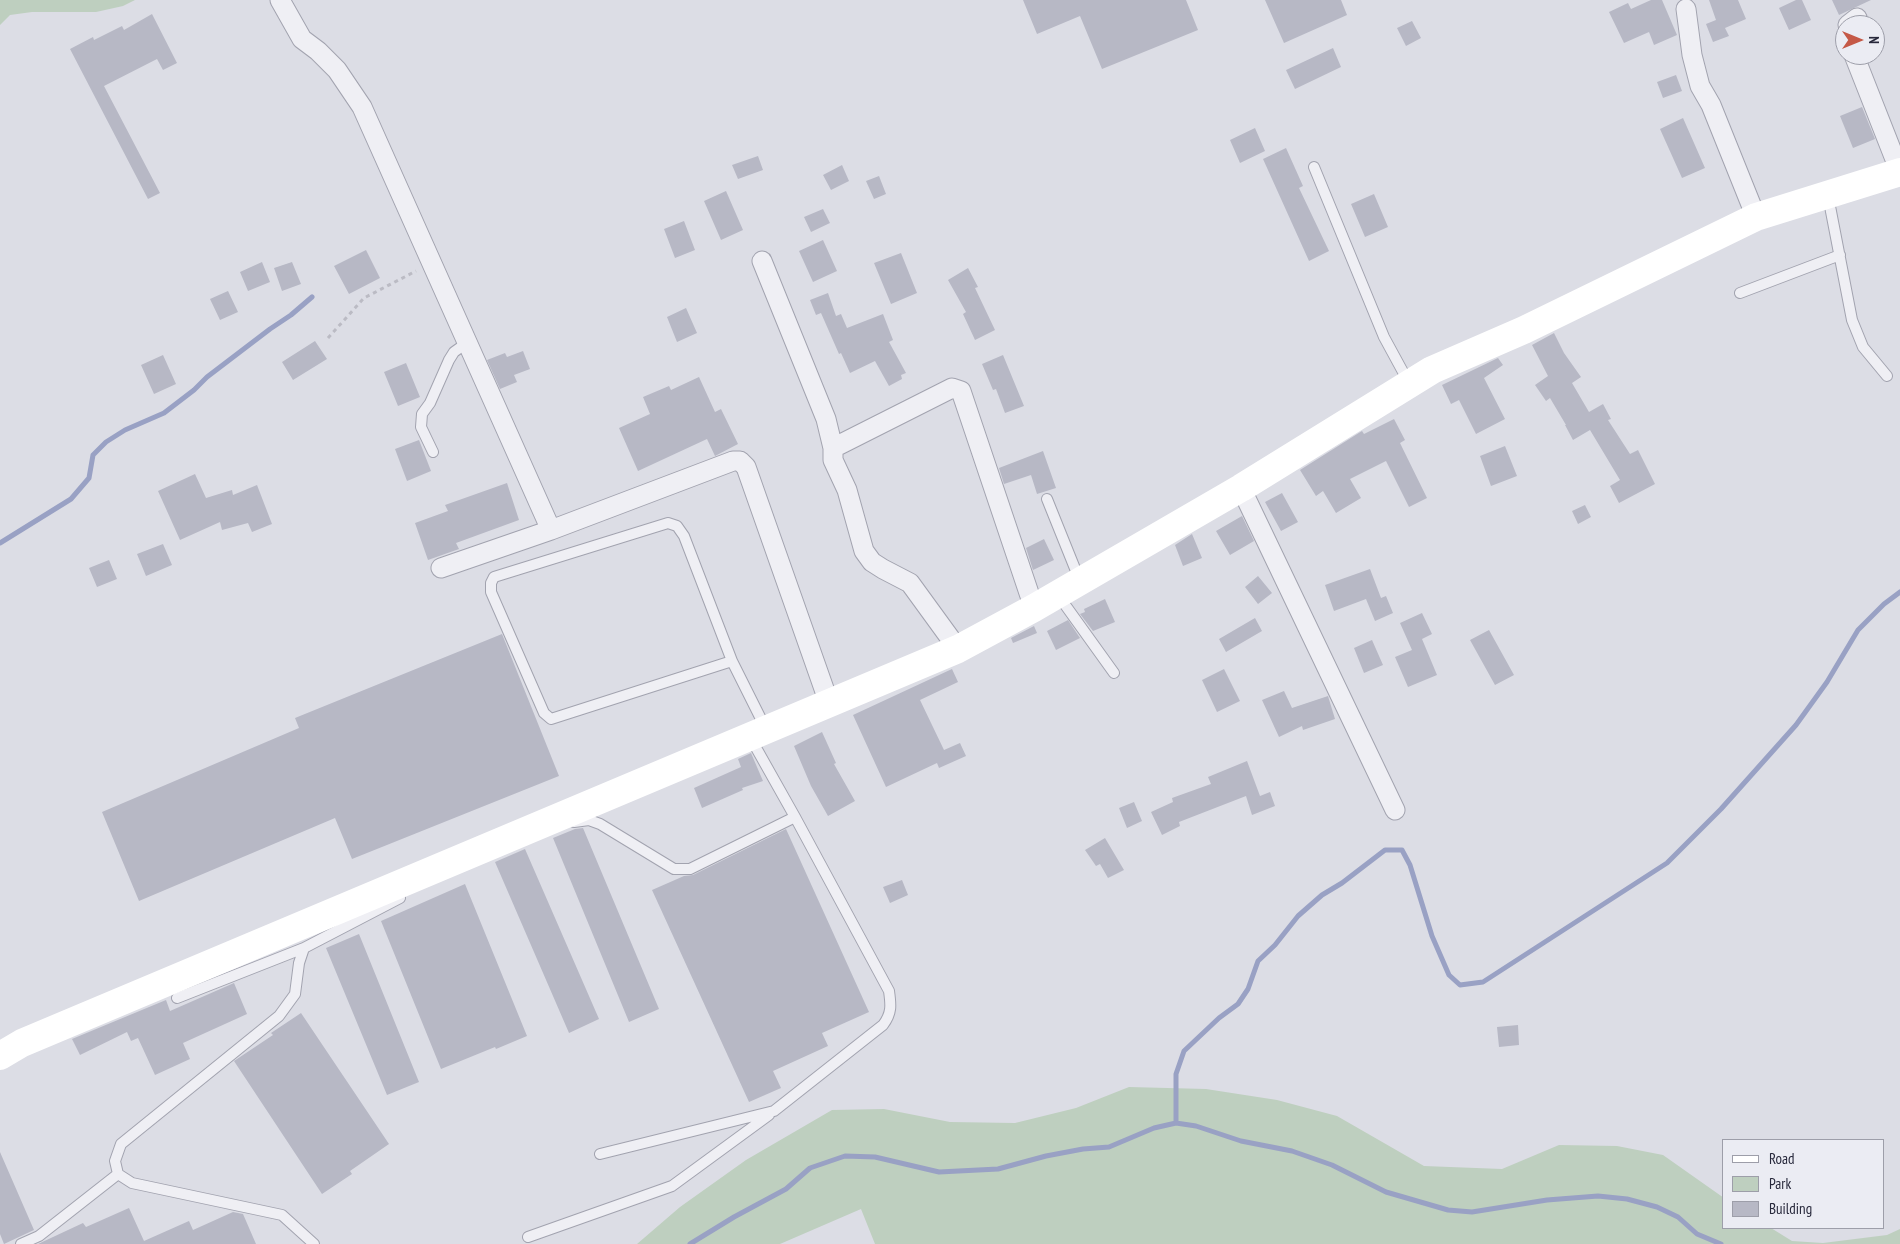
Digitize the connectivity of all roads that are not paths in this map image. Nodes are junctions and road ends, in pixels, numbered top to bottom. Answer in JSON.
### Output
{"nodes":[{"id":1,"x":280,"y":0,"type":"edge"},
{"id":2,"x":1686,"y":9,"type":"dead end"},
{"id":3,"x":1858,"y":65,"type":"edge"},
{"id":4,"x":1314,"y":167,"type":"dead end"},
{"id":5,"x":1900,"y":172,"type":"edge"},
{"id":6,"x":1828,"y":194,"type":"junction"},
{"id":7,"x":1756,"y":217,"type":"junction"},
{"id":8,"x":1840,"y":255,"type":"junction"},
{"id":9,"x":762,"y":261,"type":"dead end"},
{"id":10,"x":1740,"y":293,"type":"dead end"},
{"id":11,"x":468,"y":342,"type":"junction"},
{"id":12,"x":1887,"y":376,"type":"dead end"},
{"id":13,"x":1409,"y":384,"type":"junction"},
{"id":14,"x":833,"y":448,"type":"junction"},
{"id":15,"x":433,"y":452,"type":"dead end"},
{"id":16,"x":1241,"y":488,"type":"junction"},
{"id":17,"x":1047,"y":499,"type":"dead end"},
{"id":18,"x":551,"y":530,"type":"junction"},
{"id":19,"x":441,"y":568,"type":"dead end"},
{"id":20,"x":1068,"y":588,"type":"junction"},
{"id":21,"x":1034,"y":608,"type":"junction"},
{"id":22,"x":958,"y":649,"type":"junction"},
{"id":23,"x":732,"y":661,"type":"junction"},
{"id":24,"x":1114,"y":673,"type":"dead end"},
{"id":25,"x":829,"y":703,"type":"junction"},
{"id":26,"x":758,"y":733,"type":"junction"},
{"id":27,"x":1395,"y":810,"type":"dead end"},
{"id":28,"x":795,"y":817,"type":"junction"},
{"id":29,"x":423,"y":886,"type":"dead end"},
{"id":30,"x":406,"y":895,"type":"dead end"},
{"id":31,"x":304,"y":948,"type":"junction"},
{"id":32,"x":177,"y":998,"type":"dead end"},
{"id":33,"x":0,"y":1056,"type":"edge"},
{"id":34,"x":774,"y":1111,"type":"junction"},
{"id":35,"x":600,"y":1154,"type":"dead end"},
{"id":36,"x":118,"y":1174,"type":"junction"},
{"id":37,"x":528,"y":1237,"type":"dead end"},
{"id":38,"x":21,"y":1244,"type":"edge"},
{"id":39,"x":314,"y":1244,"type":"edge"}],
"edges":[{"from":1,"to":11,"type":"street"},
{"from":2,"to":7,"type":"street"},
{"from":3,"to":5,"type":"street"},
{"from":4,"to":13,"type":"lane"},
{"from":5,"to":6,"type":"street"},
{"from":6,"to":7,"type":"street"},
{"from":6,"to":8,"type":"lane"},
{"from":7,"to":13,"type":"street"},
{"from":8,"to":10,"type":"lane"},
{"from":8,"to":12,"type":"lane"},
{"from":9,"to":14,"type":"street"},
{"from":11,"to":15,"type":"lane"},
{"from":11,"to":18,"type":"street"},
{"from":13,"to":16,"type":"street"},
{"from":14,"to":21,"type":"street"},
{"from":14,"to":22,"type":"street"},
{"from":16,"to":20,"type":"street"},
{"from":16,"to":27,"type":"street"},
{"from":17,"to":20,"type":"lane"},
{"from":18,"to":19,"type":"street"},
{"from":18,"to":25,"type":"street"},
{"from":20,"to":21,"type":"street"},
{"from":20,"to":24,"type":"lane"},
{"from":21,"to":22,"type":"street"},
{"from":22,"to":25,"type":"street"},
{"from":23,"to":23,"type":"lane"},
{"from":23,"to":26,"type":"lane"},
{"from":25,"to":26,"type":"street"},
{"from":26,"to":28,"type":"lane"},
{"from":26,"to":33,"type":"street"},
{"from":28,"to":29,"type":"lane"},
{"from":28,"to":34,"type":"lane"},
{"from":30,"to":31,"type":"lane"},
{"from":31,"to":32,"type":"lane"},
{"from":31,"to":36,"type":"lane"},
{"from":34,"to":35,"type":"lane"},
{"from":34,"to":37,"type":"lane"},
{"from":36,"to":38,"type":"lane"},
{"from":36,"to":39,"type":"lane"}]}
